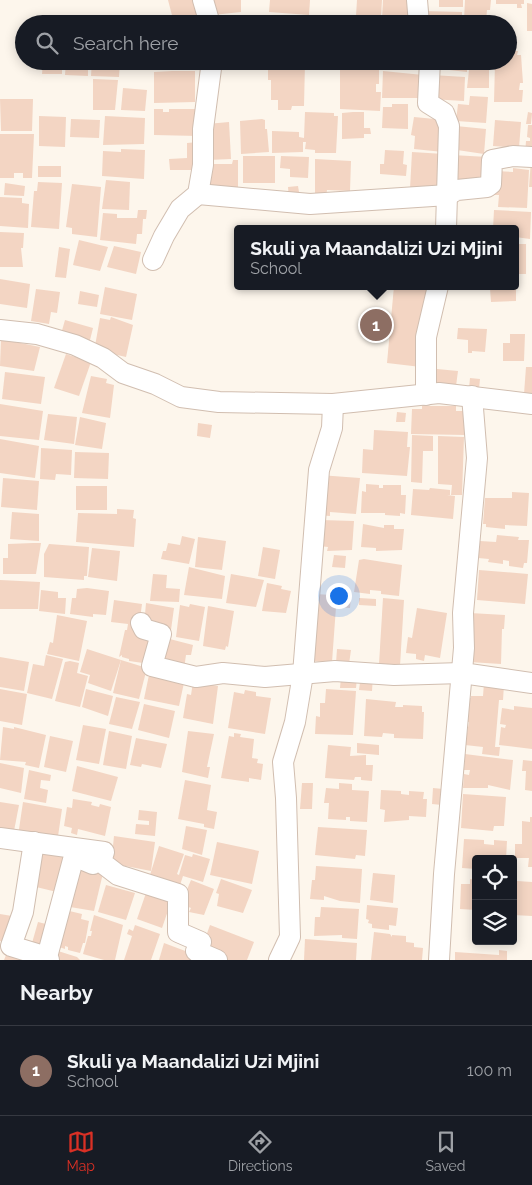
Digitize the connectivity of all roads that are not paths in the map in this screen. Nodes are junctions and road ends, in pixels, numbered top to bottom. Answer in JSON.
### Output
{"nodes":[{"id":1,"x":203,"y":0,"type":"edge"},
{"id":2,"x":417,"y":0,"type":"edge"},
{"id":3,"x":207,"y":15,"type":"edge"},
{"id":4,"x":418,"y":15,"type":"edge"},
{"id":5,"x":211,"y":70,"type":"edge"},
{"id":6,"x":430,"y":70,"type":"edge"},
{"id":7,"x":532,"y":157,"type":"edge"},
{"id":8,"x":198,"y":194,"type":"junction"},
{"id":9,"x":448,"y":195,"type":"junction"},
{"id":10,"x":446,"y":225,"type":"edge"},
{"id":11,"x":153,"y":260,"type":"dead end"},
{"id":12,"x":437,"y":290,"type":"edge"},
{"id":13,"x":0,"y":330,"type":"edge"},
{"id":14,"x":426,"y":395,"type":"junction"},
{"id":15,"x":472,"y":396,"type":"junction"},
{"id":16,"x":333,"y":404,"type":"junction"},
{"id":17,"x":532,"y":404,"type":"edge"},
{"id":18,"x":141,"y":623,"type":"dead end"},
{"id":19,"x":462,"y":673,"type":"junction"},
{"id":20,"x":303,"y":674,"type":"junction"},
{"id":21,"x":532,"y":683,"type":"edge"},
{"id":22,"x":0,"y":838,"type":"edge"},
{"id":23,"x":34,"y":842,"type":"junction"},
{"id":24,"x":118,"y":875,"type":"junction"},
{"id":25,"x":6,"y":944,"type":"edge"},
{"id":26,"x":48,"y":958,"type":"edge"},
{"id":27,"x":217,"y":960,"type":"edge"},
{"id":28,"x":279,"y":960,"type":"edge"},
{"id":29,"x":439,"y":960,"type":"edge"}],
"edges":[{"from":1,"to":3,"type":"street"},
{"from":2,"to":4,"type":"street"},
{"from":5,"to":8,"type":"street"},
{"from":6,"to":9,"type":"street"},
{"from":7,"to":9,"type":"street"},
{"from":8,"to":9,"type":"street"},
{"from":8,"to":11,"type":"street"},
{"from":9,"to":10,"type":"street"},
{"from":12,"to":14,"type":"street"},
{"from":13,"to":16,"type":"street"},
{"from":14,"to":15,"type":"street"},
{"from":14,"to":16,"type":"street"},
{"from":15,"to":17,"type":"street"},
{"from":15,"to":19,"type":"street"},
{"from":16,"to":20,"type":"street"},
{"from":18,"to":20,"type":"street"},
{"from":19,"to":20,"type":"street"},
{"from":19,"to":21,"type":"street"},
{"from":19,"to":29,"type":"street"},
{"from":20,"to":28,"type":"street"},
{"from":22,"to":23,"type":"street"},
{"from":23,"to":24,"type":"street"},
{"from":23,"to":25,"type":"street"},
{"from":24,"to":26,"type":"street"},
{"from":24,"to":27,"type":"street"},
{"from":25,"to":26,"type":"street"}]}
